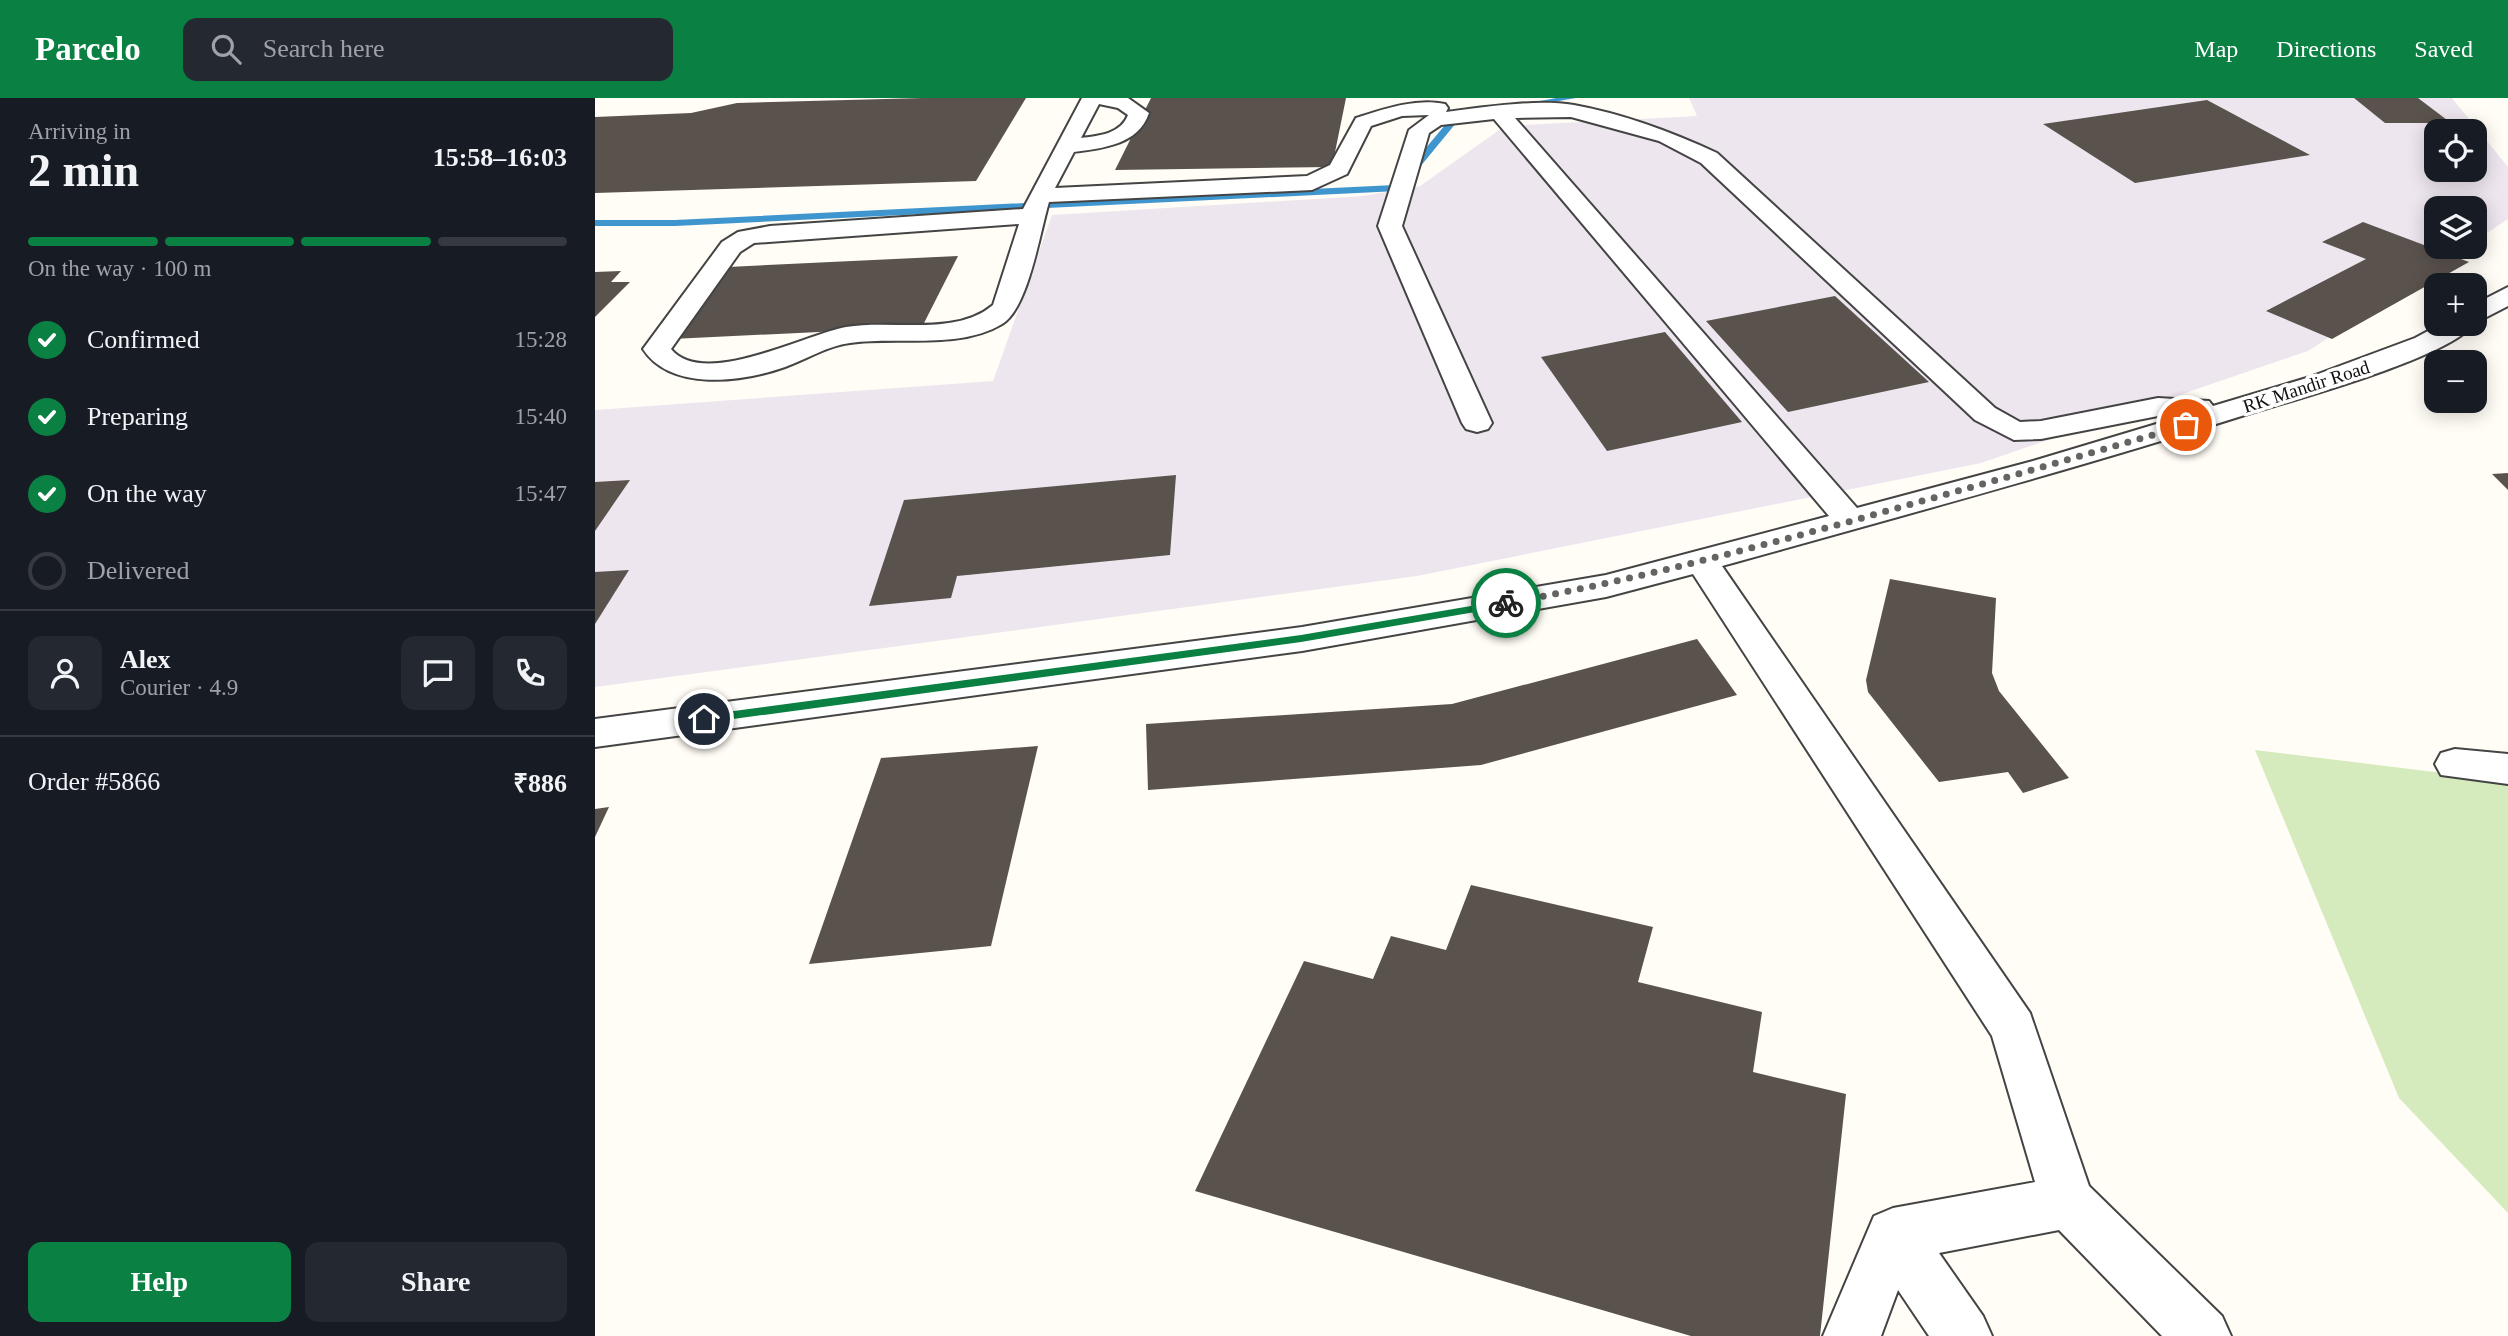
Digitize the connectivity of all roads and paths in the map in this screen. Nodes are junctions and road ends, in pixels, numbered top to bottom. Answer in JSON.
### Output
{"nodes":[{"id":1,"x":1094,"y":98,"type":"edge"},
{"id":2,"x":1498,"y":112,"type":"junction"},
{"id":3,"x":1437,"y":113,"type":"junction"},
{"id":4,"x":1066,"y":147,"type":"junction"},
{"id":5,"x":1035,"y":206,"type":"junction"},
{"id":6,"x":2508,"y":295,"type":"edge"},
{"id":7,"x":2487,"y":308,"type":"edge"},
{"id":8,"x":2440,"y":336,"type":"edge"},
{"id":9,"x":2233,"y":410,"type":"junction"},
{"id":10,"x":1477,"y":423,"type":"dead end"},
{"id":11,"x":1851,"y":521,"type":"junction"},
{"id":12,"x":1702,"y":561,"type":"junction"},
{"id":13,"x":595,"y":733,"type":"edge"},
{"id":14,"x":2455,"y":764,"type":"dead end"},
{"id":15,"x":2508,"y":769,"type":"edge"},
{"id":16,"x":2069,"y":1202,"type":"junction"},
{"id":17,"x":1893,"y":1235,"type":"junction"},
{"id":18,"x":1852,"y":1336,"type":"edge"},
{"id":19,"x":1963,"y":1336,"type":"edge"},
{"id":20,"x":2202,"y":1336,"type":"edge"}],
"edges":[{"from":1,"to":4,"type":"street"},
{"from":1,"to":4,"type":"street"},
{"from":2,"to":3,"type":"street"},
{"from":2,"to":9,"type":"street"},
{"from":2,"to":11,"type":"street"},
{"from":3,"to":5,"type":"street"},
{"from":3,"to":10,"type":"street"},
{"from":4,"to":5,"type":"street"},
{"from":5,"to":5,"type":"street"},
{"from":6,"to":7,"type":"street"},
{"from":8,"to":9,"type":"street","name":"RK Mandir Road"},
{"from":9,"to":11,"type":"street","name":"RK Mandir Road"},
{"from":11,"to":12,"type":"street","name":"RK Mandir Road"},
{"from":12,"to":13,"type":"street","name":"RK Mandir Road"},
{"from":12,"to":16,"type":"street"},
{"from":14,"to":15,"type":"street"},
{"from":16,"to":17,"type":"street"},
{"from":16,"to":20,"type":"street"},
{"from":17,"to":18,"type":"street"},
{"from":17,"to":19,"type":"street"}]}
